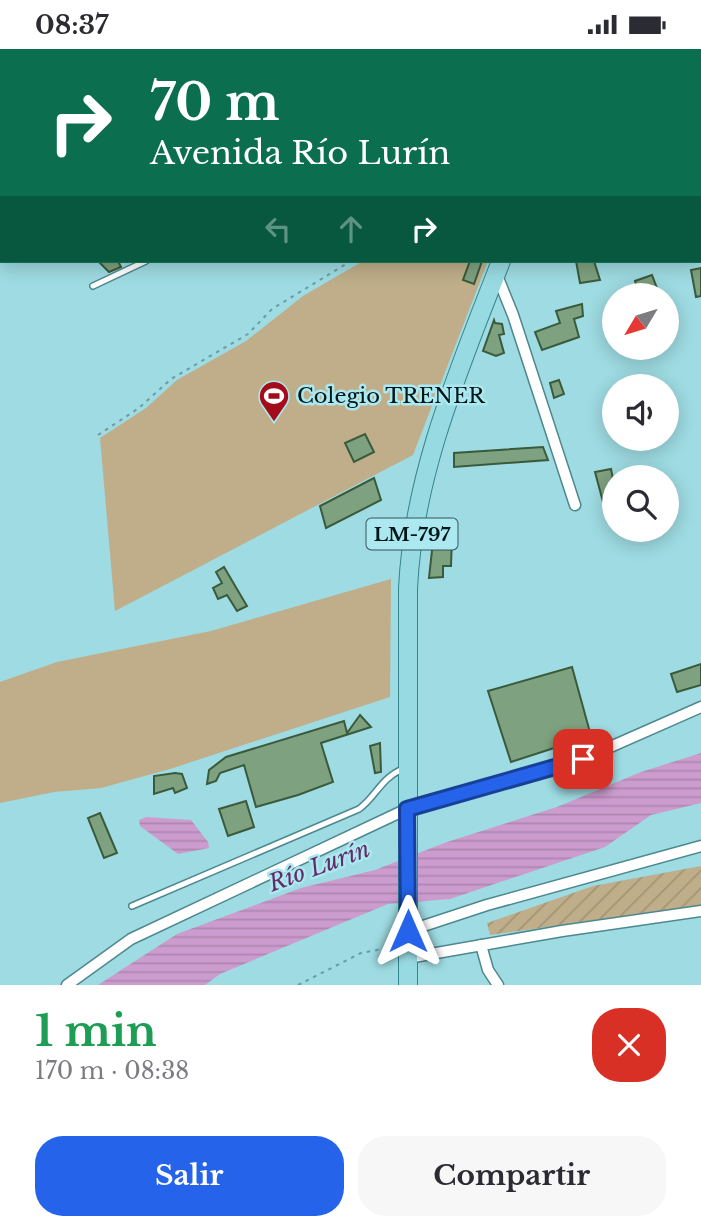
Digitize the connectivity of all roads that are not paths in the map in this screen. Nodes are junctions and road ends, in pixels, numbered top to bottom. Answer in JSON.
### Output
{"nodes":[{"id":1,"x":142,"y":263,"type":"edge"},
{"id":2,"x":498,"y":267,"type":"edge"},
{"id":3,"x":93,"y":286,"type":"dead end"},
{"id":4,"x":575,"y":505,"type":"dead end"},
{"id":5,"x":701,"y":707,"type":"edge"},
{"id":6,"x":407,"y":767,"type":"junction"},
{"id":7,"x":407,"y":815,"type":"junction"},
{"id":8,"x":701,"y":846,"type":"edge"},
{"id":9,"x":132,"y":906,"type":"dead end"},
{"id":10,"x":701,"y":911,"type":"edge"},
{"id":11,"x":408,"y":938,"type":"junction"},
{"id":12,"x":481,"y":945,"type":"junction"},
{"id":13,"x":67,"y":985,"type":"edge"},
{"id":14,"x":408,"y":985,"type":"edge"},
{"id":15,"x":498,"y":985,"type":"edge"}],
"edges":[{"from":1,"to":3,"type":"lane"},
{"from":2,"to":4,"type":"street"},
{"from":2,"to":6,"type":"main road","number":"LM-797"},
{"from":5,"to":7,"type":"street"},
{"from":6,"to":7,"type":"main road","number":"LM-797"},
{"from":6,"to":9,"type":"lane"},
{"from":7,"to":11,"type":"main road","number":"LM-797"},
{"from":7,"to":13,"type":"street"},
{"from":8,"to":11,"type":"street"},
{"from":10,"to":12,"type":"street"},
{"from":11,"to":12,"type":"street"},
{"from":11,"to":14,"type":"main road","number":"LM-797"},
{"from":12,"to":15,"type":"street"}]}
